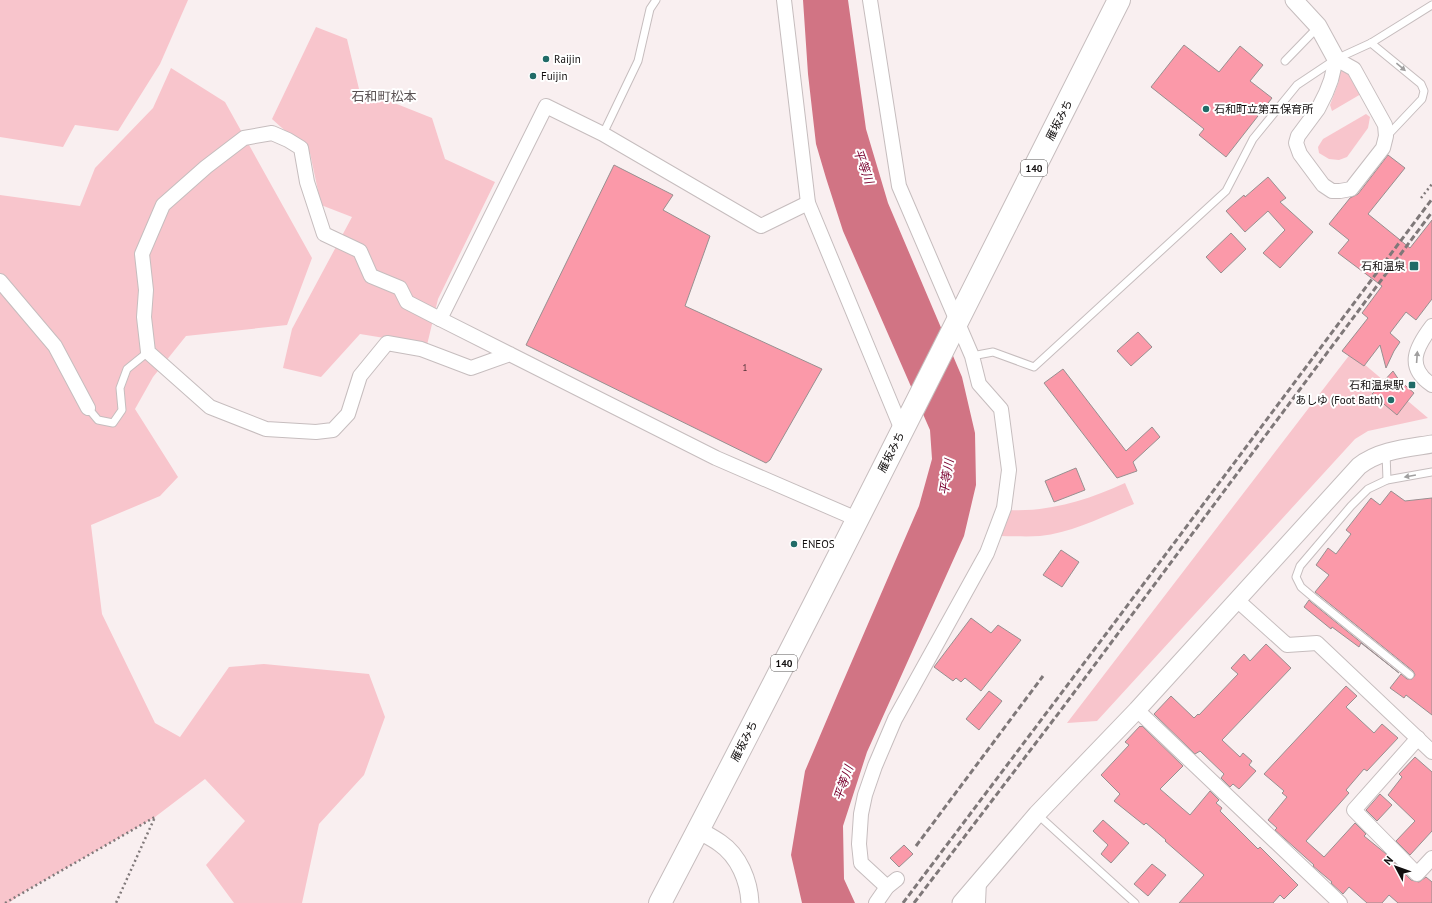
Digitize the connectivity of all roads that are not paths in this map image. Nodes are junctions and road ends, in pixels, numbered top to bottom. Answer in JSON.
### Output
{"nodes":[{"id":1,"x":656,"y":0,"type":"edge"},
{"id":2,"x":784,"y":0,"type":"edge"},
{"id":3,"x":870,"y":0,"type":"edge"},
{"id":4,"x":1119,"y":0,"type":"edge"},
{"id":5,"x":1294,"y":0,"type":"edge"},
{"id":6,"x":1432,"y":5,"type":"edge"},
{"id":7,"x":1318,"y":26,"type":"junction"},
{"id":8,"x":1372,"y":42,"type":"junction"},
{"id":9,"x":1336,"y":59,"type":"junction"},
{"id":10,"x":1285,"y":61,"type":"dead end"},
{"id":11,"x":603,"y":134,"type":"junction"},
{"id":12,"x":1386,"y":136,"type":"junction"},
{"id":13,"x":808,"y":203,"type":"junction"},
{"id":14,"x":0,"y":281,"type":"edge"},
{"id":15,"x":440,"y":319,"type":"junction"},
{"id":16,"x":1432,"y":326,"type":"edge"},
{"id":17,"x":954,"y":329,"type":"junction"},
{"id":18,"x":148,"y":352,"type":"junction"},
{"id":19,"x":510,"y":354,"type":"junction"},
{"id":20,"x":972,"y":356,"type":"junction"},
{"id":21,"x":1432,"y":385,"type":"edge"},
{"id":22,"x":88,"y":408,"type":"joint"},
{"id":23,"x":904,"y":426,"type":"junction"},
{"id":24,"x":1432,"y":444,"type":"edge"},
{"id":25,"x":1386,"y":453,"type":"junction"},
{"id":26,"x":1432,"y":472,"type":"edge"},
{"id":27,"x":1388,"y":480,"type":"junction"},
{"id":28,"x":857,"y":519,"type":"junction"},
{"id":29,"x":1237,"y":600,"type":"junction"},
{"id":30,"x":1410,"y":675,"type":"dead end"},
{"id":31,"x":1137,"y":710,"type":"junction"},
{"id":32,"x":1418,"y":738,"type":"junction"},
{"id":33,"x":1432,"y":752,"type":"edge"},
{"id":34,"x":1037,"y":814,"type":"junction"},
{"id":35,"x":698,"y":830,"type":"junction"},
{"id":36,"x":1432,"y":858,"type":"edge"},
{"id":37,"x":979,"y":880,"type":"junction"},
{"id":38,"x":876,"y":902,"type":"edge"},
{"id":39,"x":660,"y":903,"type":"edge"},
{"id":40,"x":750,"y":903,"type":"edge"},
{"id":41,"x":961,"y":903,"type":"edge"},
{"id":42,"x":978,"y":903,"type":"edge"},
{"id":43,"x":1135,"y":903,"type":"edge"},
{"id":44,"x":1340,"y":903,"type":"edge"}],
"edges":[{"from":1,"to":11,"type":"lane"},
{"from":2,"to":13,"type":"street"},
{"from":3,"to":17,"type":"street"},
{"from":4,"to":17,"type":"highway","name":"雁坂みち","number":"140"},
{"from":5,"to":7,"type":"street"},
{"from":6,"to":8,"type":"lane"},
{"from":7,"to":9,"type":"street"},
{"from":7,"to":10,"type":"lane"},
{"from":8,"to":9,"type":"lane"},
{"from":8,"to":12,"type":"lane","one_way":true},
{"from":9,"to":12,"type":"street"},
{"from":9,"to":12,"type":"street"},
{"from":9,"to":20,"type":"lane"},
{"from":11,"to":13,"type":"street"},
{"from":11,"to":15,"type":"street"},
{"from":13,"to":23,"type":"street"},
{"from":14,"to":22,"type":"street"},
{"from":15,"to":18,"type":"street"},
{"from":15,"to":19,"type":"street"},
{"from":21,"to":16,"type":"street","one_way":true},
{"from":17,"to":20,"type":"street"},
{"from":17,"to":23,"type":"highway","name":"雁坂みち","number":"140"},
{"from":18,"to":19,"type":"street"},
{"from":18,"to":22,"type":"lane"},
{"from":19,"to":28,"type":"street"},
{"from":20,"to":38,"type":"street"},
{"from":23,"to":28,"type":"highway","name":"雁坂みち","number":"140"},
{"from":24,"to":25,"type":"street"},
{"from":25,"to":27,"type":"lane"},
{"from":25,"to":29,"type":"street"},
{"from":26,"to":27,"type":"lane","one_way":true},
{"from":27,"to":30,"type":"lane"},
{"from":28,"to":35,"type":"highway","name":"雁坂みち","number":"140"},
{"from":29,"to":31,"type":"street"},
{"from":29,"to":32,"type":"street"},
{"from":31,"to":34,"type":"street"},
{"from":31,"to":44,"type":"street"},
{"from":32,"to":33,"type":"street"},
{"from":32,"to":36,"type":"street"},
{"from":34,"to":37,"type":"street"},
{"from":34,"to":43,"type":"lane"},
{"from":35,"to":39,"type":"highway","name":"雁坂みち","number":"140"},
{"from":35,"to":40,"type":"street"},
{"from":37,"to":41,"type":"street"},
{"from":37,"to":42,"type":"street"}]}
